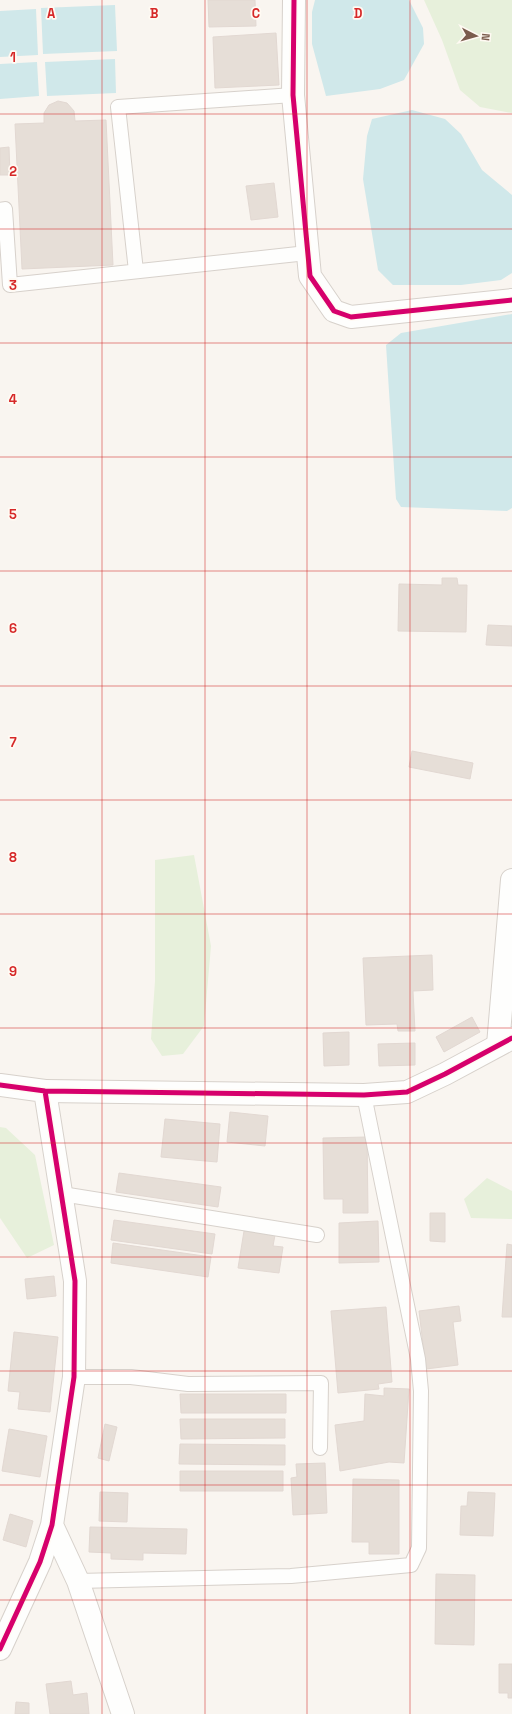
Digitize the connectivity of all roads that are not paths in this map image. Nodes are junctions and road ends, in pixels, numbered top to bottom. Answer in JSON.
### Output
{"nodes":[{"id":1,"x":294,"y":0,"type":"edge"},
{"id":2,"x":293,"y":95,"type":"junction"},
{"id":3,"x":0,"y":210,"type":"edge"},
{"id":4,"x":307,"y":253,"type":"junction"},
{"id":5,"x":136,"y":272,"type":"junction"},
{"id":6,"x":512,"y":300,"type":"edge"},
{"id":7,"x":512,"y":880,"type":"edge"},
{"id":8,"x":505,"y":1042,"type":"edge"},
{"id":9,"x":0,"y":1086,"type":"edge"},
{"id":10,"x":45,"y":1091,"type":"junction"},
{"id":11,"x":364,"y":1095,"type":"junction"},
{"id":12,"x":62,"y":1194,"type":"junction"},
{"id":13,"x":317,"y":1235,"type":"dead end"},
{"id":14,"x":74,"y":1377,"type":"junction"},
{"id":15,"x":320,"y":1448,"type":"dead end"},
{"id":16,"x":52,"y":1524,"type":"junction"},
{"id":17,"x":78,"y":1581,"type":"junction"},
{"id":18,"x":0,"y":1649,"type":"edge"},
{"id":19,"x":123,"y":1714,"type":"edge"}],
"edges":[{"from":1,"to":2,"type":"street"},
{"from":2,"to":4,"type":"street"},
{"from":2,"to":5,"type":"lane"},
{"from":3,"to":5,"type":"lane"},
{"from":4,"to":5,"type":"lane"},
{"from":4,"to":6,"type":"street"},
{"from":7,"to":8,"type":"street"},
{"from":8,"to":11,"type":"street"},
{"from":9,"to":10,"type":"street"},
{"from":10,"to":11,"type":"street"},
{"from":10,"to":12,"type":"street"},
{"from":11,"to":17,"type":"lane"},
{"from":12,"to":13,"type":"lane"},
{"from":12,"to":14,"type":"street"},
{"from":14,"to":15,"type":"lane"},
{"from":14,"to":16,"type":"street"},
{"from":16,"to":17,"type":"street"},
{"from":16,"to":18,"type":"street"},
{"from":17,"to":19,"type":"street"}]}
